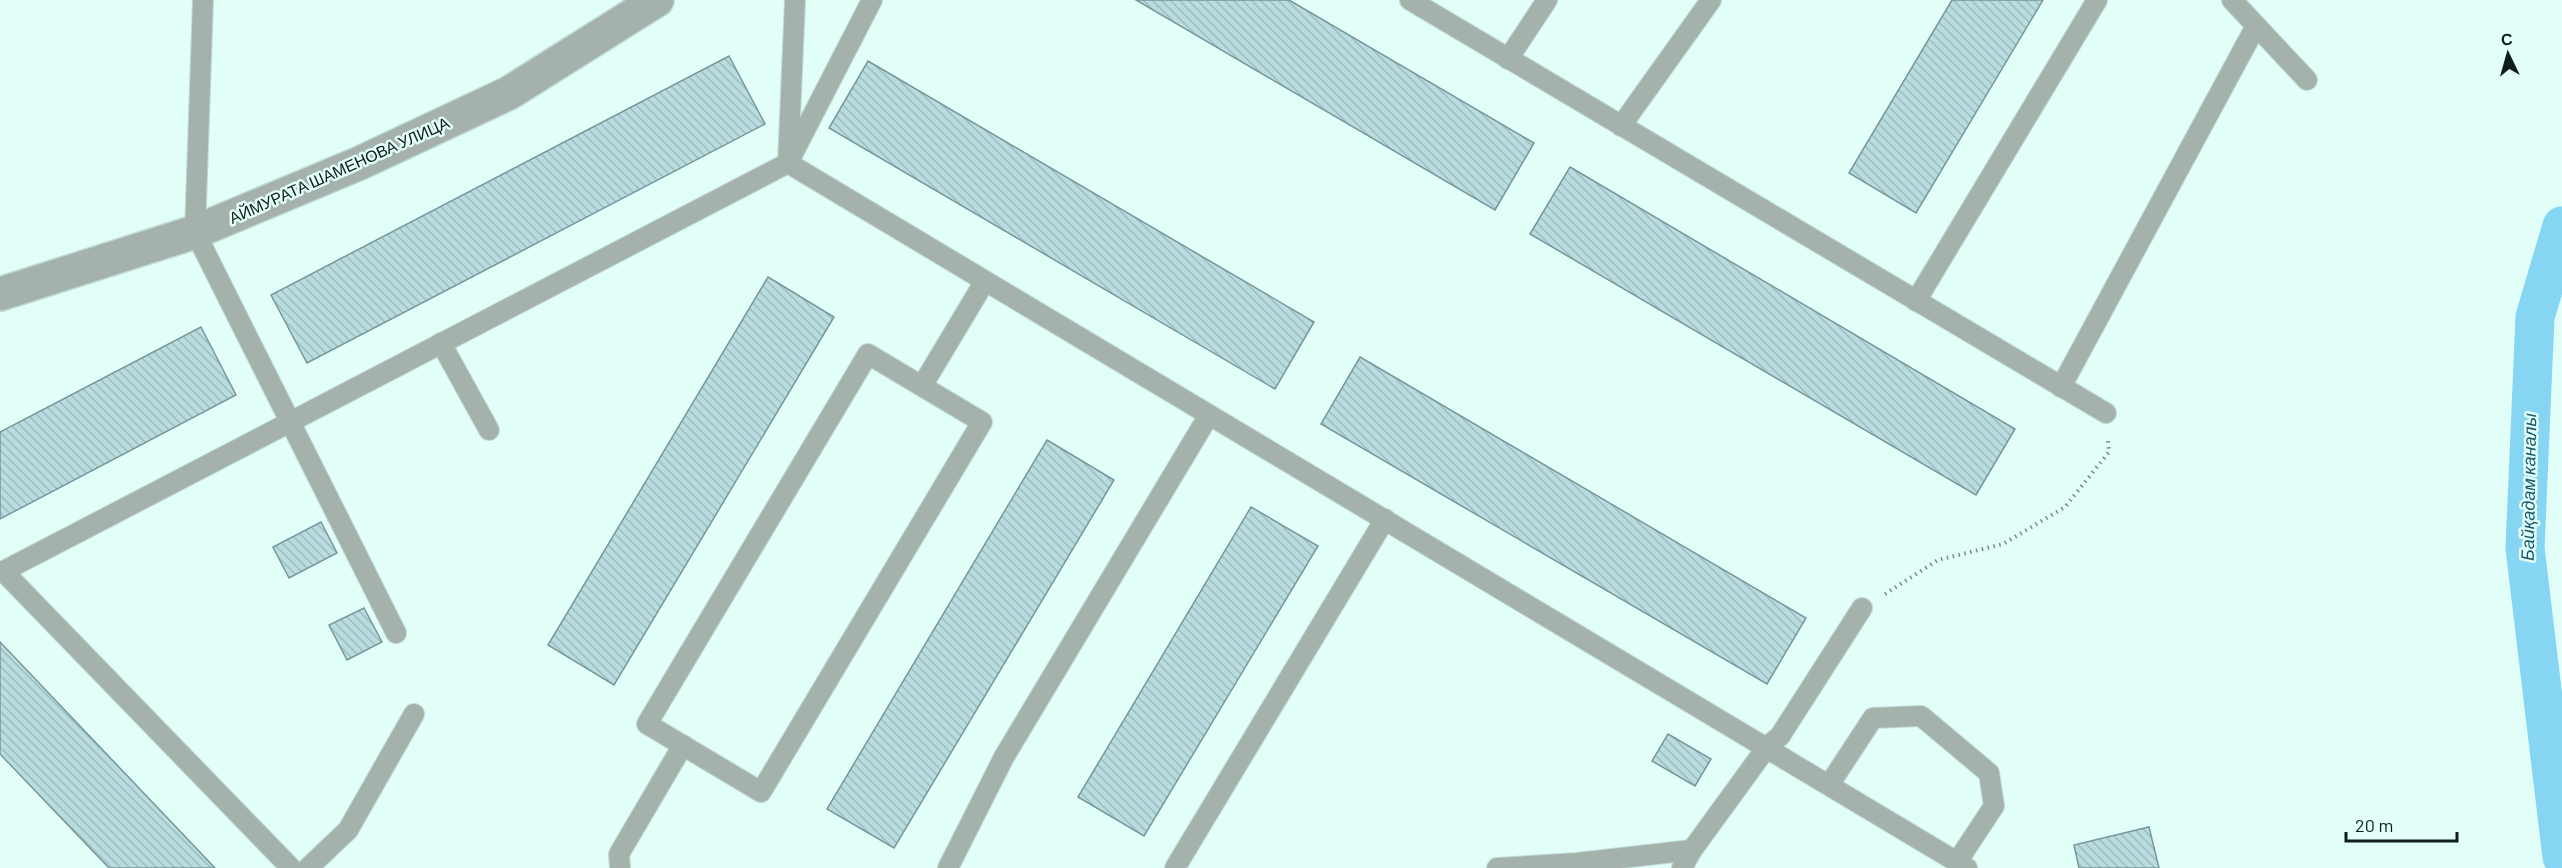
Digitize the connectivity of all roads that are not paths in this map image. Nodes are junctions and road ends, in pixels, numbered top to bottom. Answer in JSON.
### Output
{"nodes":[{"id":1,"x":203,"y":0,"type":"edge"},
{"id":2,"x":657,"y":0,"type":"edge"},
{"id":3,"x":795,"y":0,"type":"edge"},
{"id":4,"x":872,"y":0,"type":"edge"},
{"id":5,"x":1410,"y":0,"type":"edge"},
{"id":6,"x":1547,"y":0,"type":"edge"},
{"id":7,"x":1711,"y":0,"type":"edge"},
{"id":8,"x":2097,"y":0,"type":"edge"},
{"id":9,"x":2232,"y":0,"type":"edge"},
{"id":10,"x":2256,"y":26,"type":"junction"},
{"id":11,"x":1508,"y":59,"type":"junction"},
{"id":12,"x":2307,"y":81,"type":"dead end"},
{"id":13,"x":1621,"y":126,"type":"junction"},
{"id":14,"x":788,"y":163,"type":"junction"},
{"id":15,"x":195,"y":232,"type":"junction"},
{"id":16,"x":985,"y":280,"type":"junction"},
{"id":17,"x":0,"y":294,"type":"edge"},
{"id":18,"x":1916,"y":301,"type":"junction"},
{"id":19,"x":441,"y":344,"type":"junction"},
{"id":20,"x":922,"y":386,"type":"junction"},
{"id":21,"x":2061,"y":387,"type":"junction"},
{"id":22,"x":2106,"y":413,"type":"road end"},
{"id":23,"x":1209,"y":415,"type":"junction"},
{"id":24,"x":289,"y":423,"type":"junction"},
{"id":25,"x":489,"y":430,"type":"dead end"},
{"id":26,"x":1384,"y":519,"type":"junction"},
{"id":27,"x":2,"y":572,"type":"edge"},
{"id":28,"x":1862,"y":608,"type":"road end"},
{"id":29,"x":396,"y":633,"type":"dead end"},
{"id":30,"x":414,"y":714,"type":"dead end"},
{"id":31,"x":683,"y":745,"type":"junction"},
{"id":32,"x":1767,"y":747,"type":"junction"},
{"id":33,"x":1829,"y":785,"type":"junction"},
{"id":34,"x":1692,"y":850,"type":"junction"},
{"id":35,"x":1962,"y":865,"type":"edge"},
{"id":36,"x":1579,"y":866,"type":"edge"},
{"id":37,"x":291,"y":868,"type":"edge"},
{"id":38,"x":308,"y":868,"type":"edge"},
{"id":39,"x":620,"y":868,"type":"edge"},
{"id":40,"x":948,"y":868,"type":"edge"},
{"id":41,"x":1175,"y":868,"type":"edge"},
{"id":42,"x":1497,"y":868,"type":"edge"},
{"id":43,"x":1682,"y":868,"type":"edge"}],
"edges":[{"from":1,"to":15,"type":"lane"},
{"from":2,"to":15,"type":"street","name":"АЙМУРАТА ШАМЕНОВА УЛИЦА"},
{"from":3,"to":14,"type":"lane"},
{"from":4,"to":14,"type":"lane"},
{"from":5,"to":11,"type":"lane"},
{"from":6,"to":11,"type":"lane"},
{"from":7,"to":13,"type":"lane"},
{"from":8,"to":18,"type":"lane"},
{"from":9,"to":10,"type":"lane"},
{"from":10,"to":12,"type":"lane"},
{"from":10,"to":21,"type":"lane"},
{"from":11,"to":13,"type":"lane"},
{"from":13,"to":18,"type":"lane"},
{"from":14,"to":16,"type":"lane"},
{"from":14,"to":19,"type":"lane"},
{"from":15,"to":17,"type":"street","name":"АЙМУРАТА ШАМЕНОВА УЛИЦА"},
{"from":15,"to":24,"type":"lane"},
{"from":16,"to":20,"type":"lane"},
{"from":16,"to":23,"type":"lane"},
{"from":18,"to":21,"type":"lane"},
{"from":19,"to":24,"type":"lane"},
{"from":19,"to":25,"type":"lane"},
{"from":20,"to":31,"type":"lane"},
{"from":20,"to":31,"type":"lane"},
{"from":21,"to":22,"type":"lane"},
{"from":23,"to":26,"type":"lane"},
{"from":23,"to":40,"type":"lane"},
{"from":24,"to":27,"type":"lane"},
{"from":24,"to":29,"type":"lane"},
{"from":26,"to":32,"type":"lane"},
{"from":26,"to":41,"type":"lane"},
{"from":27,"to":37,"type":"lane"},
{"from":28,"to":32,"type":"lane"},
{"from":30,"to":38,"type":"lane"},
{"from":31,"to":39,"type":"lane"},
{"from":32,"to":33,"type":"lane"},
{"from":32,"to":34,"type":"lane"},
{"from":33,"to":35,"type":"lane"},
{"from":33,"to":35,"type":"lane"},
{"from":34,"to":36,"type":"lane"},
{"from":34,"to":43,"type":"lane"},
{"from":36,"to":42,"type":"lane"}]}
